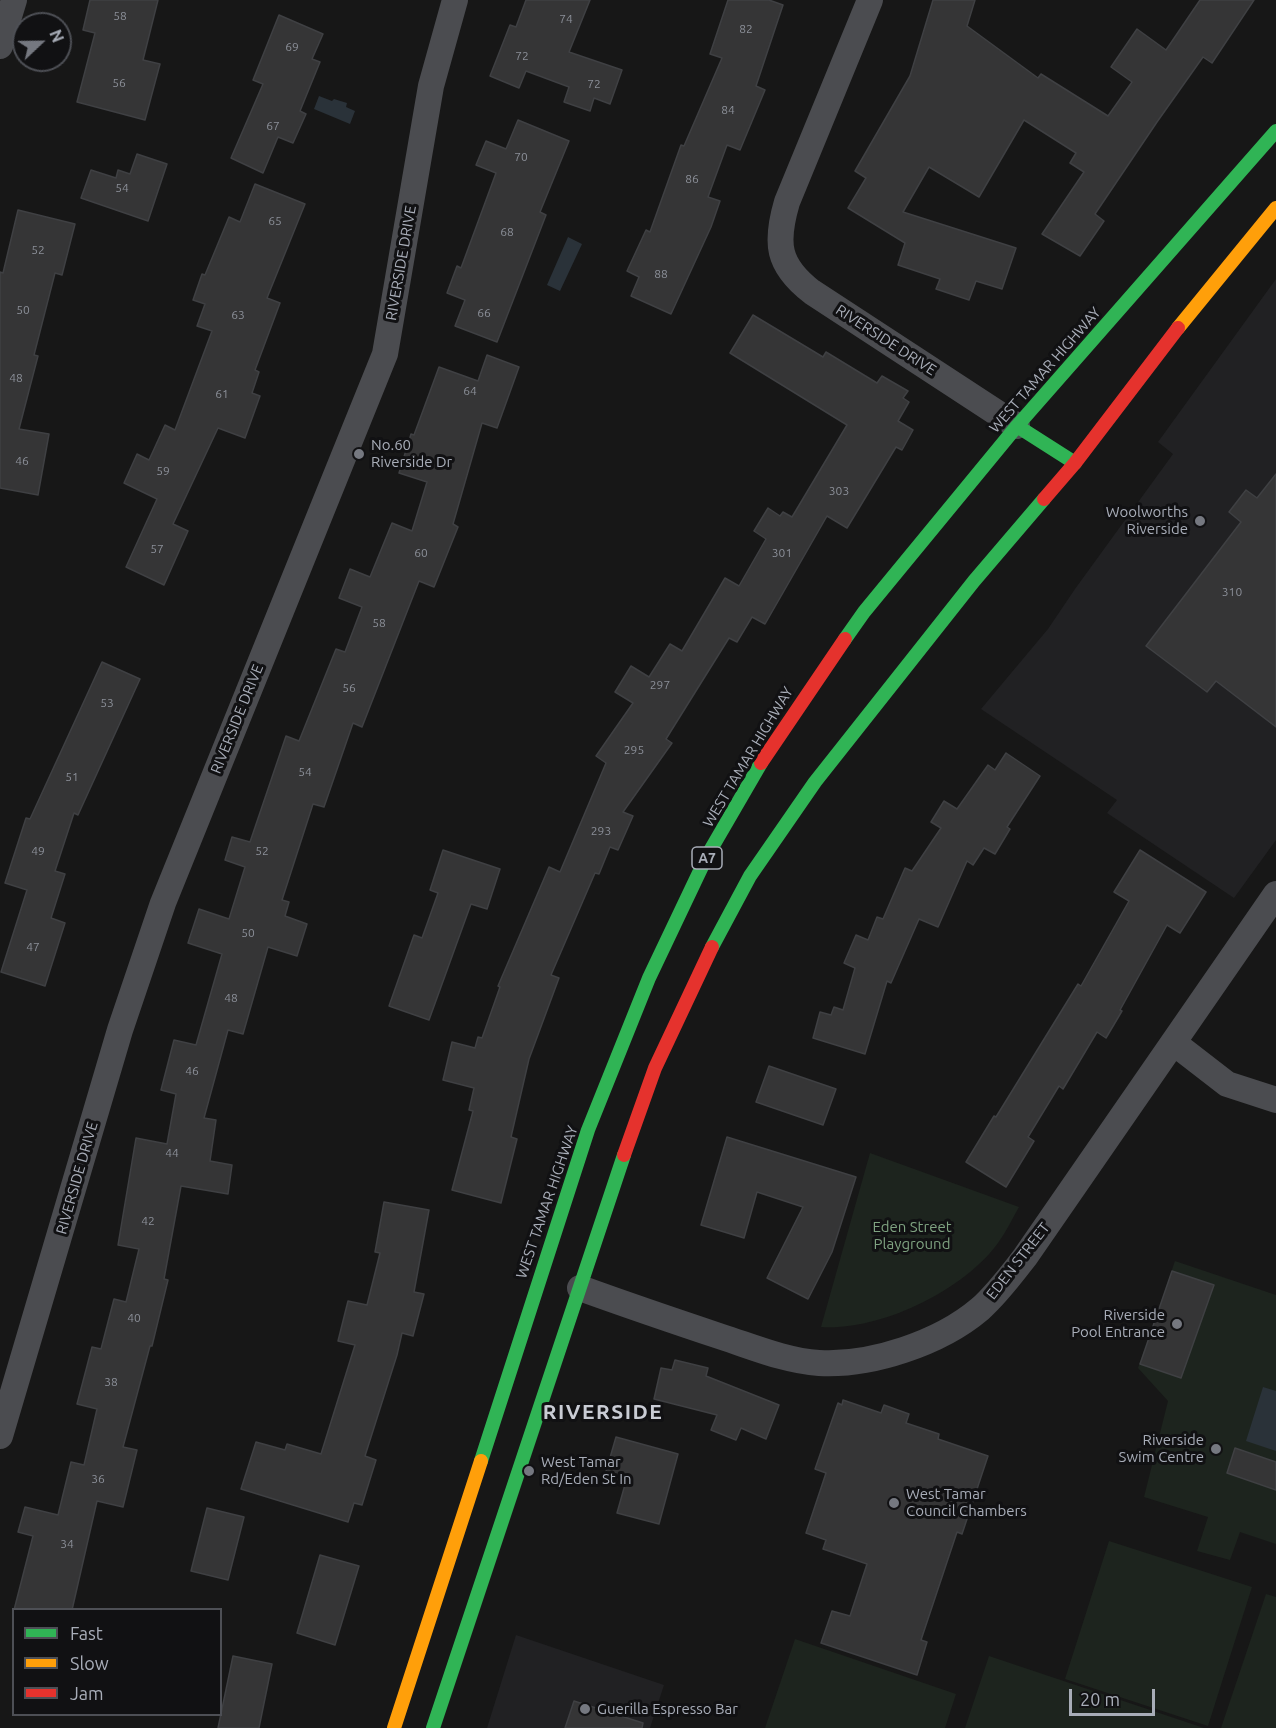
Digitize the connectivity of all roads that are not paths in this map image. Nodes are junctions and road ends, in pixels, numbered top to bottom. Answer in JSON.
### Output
{"nodes":[{"id":1,"x":14,"y":0,"type":"edge"},
{"id":2,"x":455,"y":0,"type":"edge"},
{"id":3,"x":870,"y":0,"type":"edge"},
{"id":4,"x":0,"y":46,"type":"edge"},
{"id":5,"x":1276,"y":131,"type":"edge"},
{"id":6,"x":1276,"y":208,"type":"edge"},
{"id":7,"x":1017,"y":426,"type":"junction"},
{"id":8,"x":1075,"y":463,"type":"junction"},
{"id":9,"x":1276,"y":894,"type":"edge"},
{"id":10,"x":1173,"y":1043,"type":"junction"},
{"id":11,"x":1276,"y":1100,"type":"edge"},
{"id":12,"x":580,"y":1288,"type":"junction"},
{"id":13,"x":0,"y":1436,"type":"edge"},
{"id":14,"x":394,"y":1728,"type":"edge"},
{"id":15,"x":433,"y":1728,"type":"edge"}],
"edges":[{"from":1,"to":4,"type":"street"},
{"from":2,"to":13,"type":"street","name":"RIVERSIDE DRIVE"},
{"from":3,"to":7,"type":"street","name":"RIVERSIDE DRIVE"},
{"from":5,"to":7,"type":"highway","name":"WEST TAMAR HIGHWAY","number":"A7"},
{"from":6,"to":8,"type":"highway"},
{"from":7,"to":8,"type":"highway"},
{"from":7,"to":14,"type":"highway","name":"WEST TAMAR HIGHWAY","number":"A7"},
{"from":8,"to":12,"type":"highway"},
{"from":9,"to":10,"type":"street","name":"EDEN STREET"},
{"from":10,"to":11,"type":"street"},
{"from":10,"to":12,"type":"street","name":"EDEN STREET"},
{"from":12,"to":15,"type":"highway"}]}
